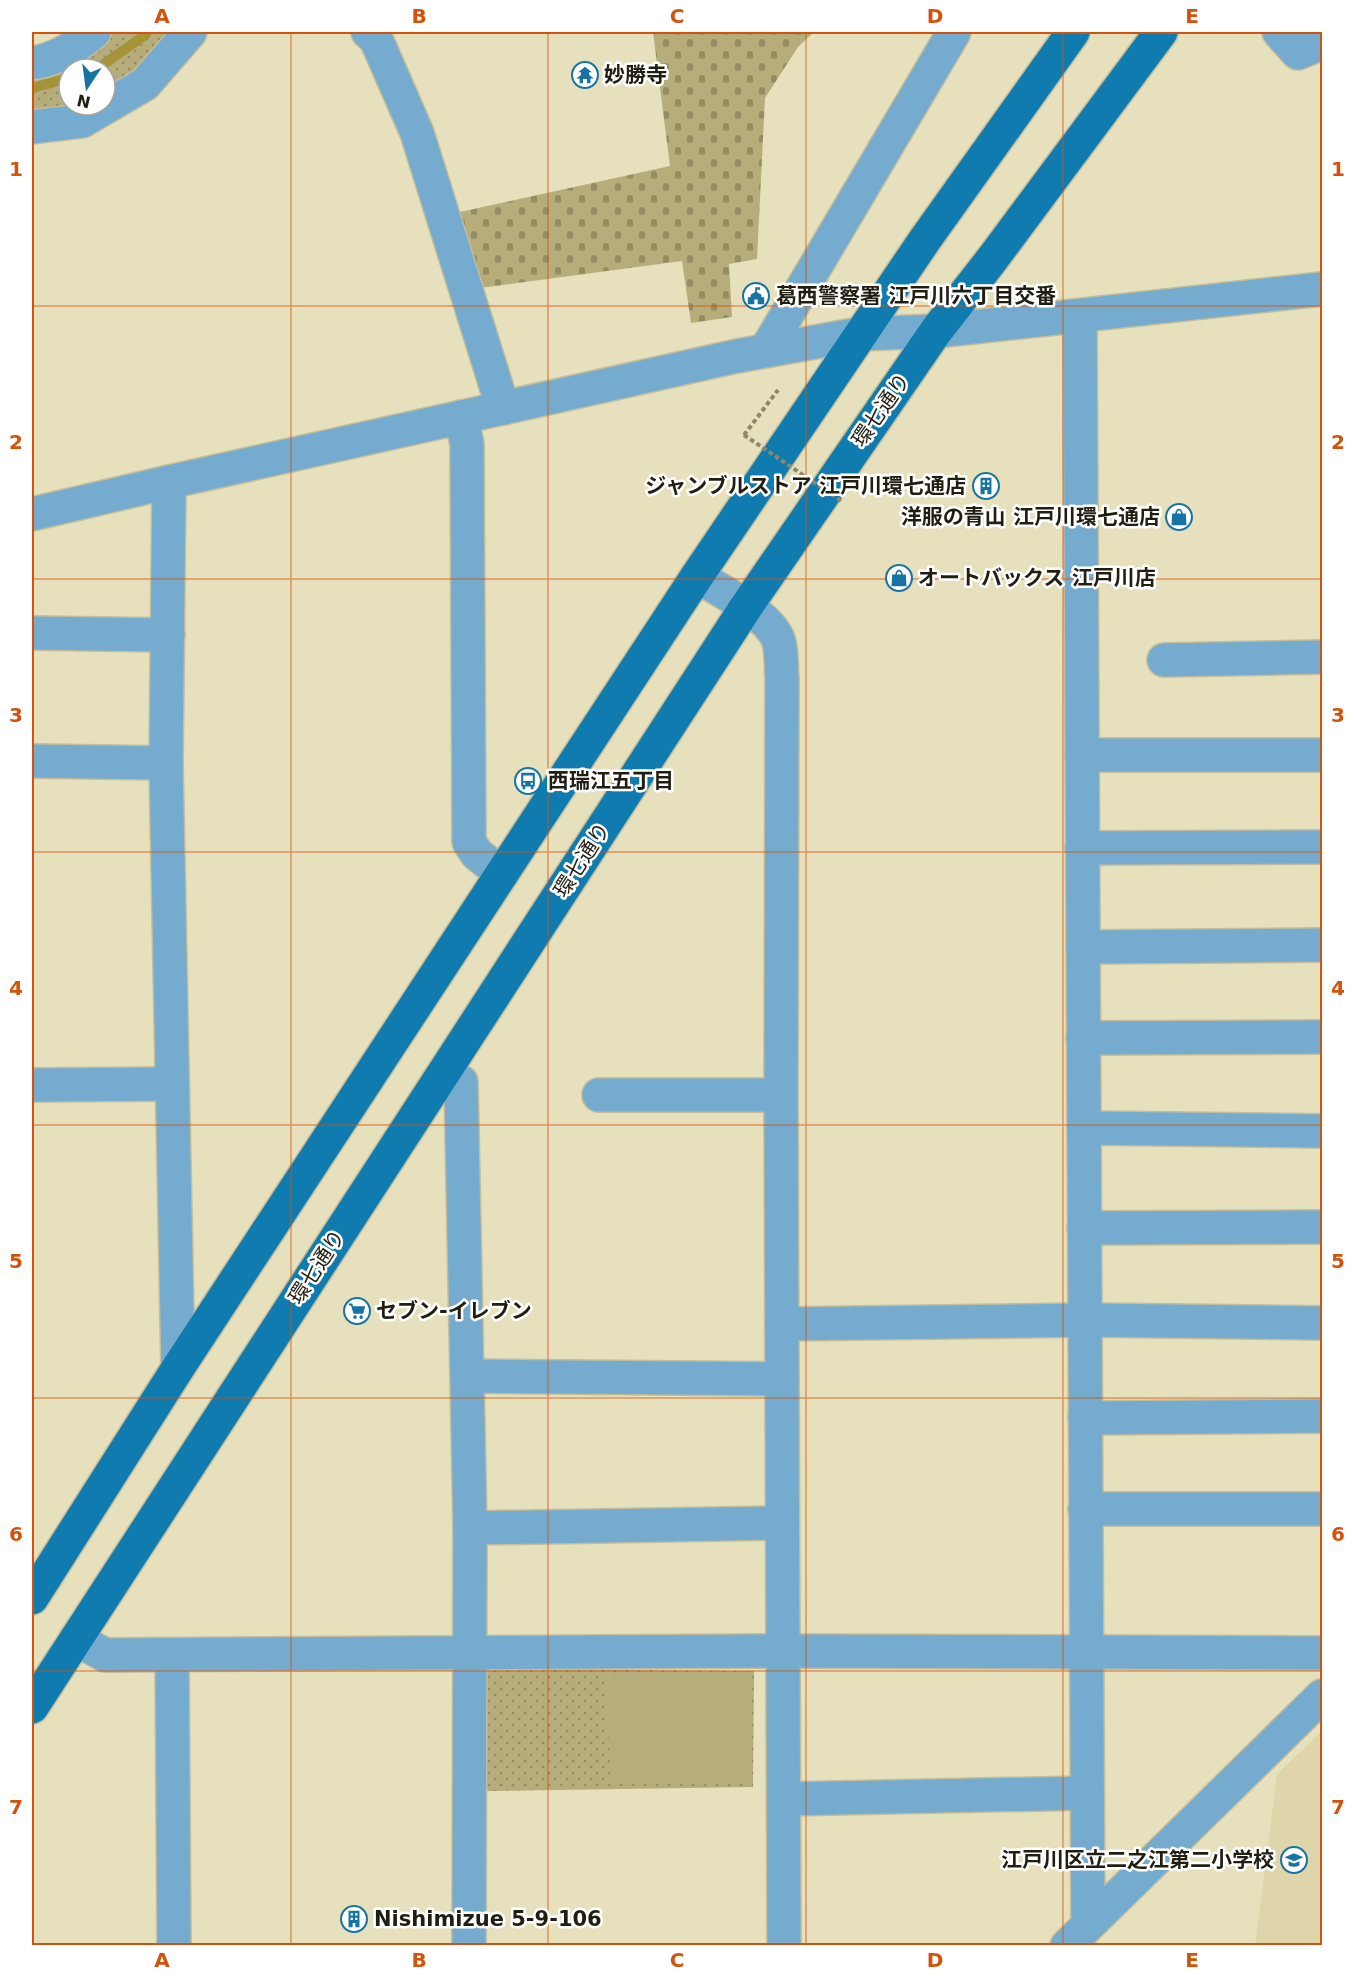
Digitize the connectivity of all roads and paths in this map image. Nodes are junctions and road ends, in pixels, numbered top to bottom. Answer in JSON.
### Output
{"nodes":[{"id":1,"x":94,"y":32,"type":"edge"},
{"id":2,"x":368,"y":32,"type":"edge"},
{"id":3,"x":954,"y":32,"type":"edge"},
{"id":4,"x":1073,"y":32,"type":"edge"},
{"id":5,"x":1161,"y":32,"type":"edge"},
{"id":6,"x":1279,"y":32,"type":"edge"},
{"id":7,"x":182,"y":35,"type":"edge"},
{"id":8,"x":1323,"y":43,"type":"edge"},
{"id":9,"x":32,"y":63,"type":"edge"},
{"id":10,"x":32,"y":127,"type":"edge"},
{"id":11,"x":1323,"y":289,"type":"edge"},
{"id":12,"x":1080,"y":316,"type":"junction"},
{"id":13,"x":936,"y":331,"type":"junction"},
{"id":14,"x":860,"y":334,"type":"junction"},
{"id":15,"x":766,"y":350,"type":"junction"},
{"id":16,"x":780,"y":387,"type":"dead end"},
{"id":17,"x":503,"y":408,"type":"junction"},
{"id":18,"x":462,"y":417,"type":"junction"},
{"id":19,"x":169,"y":482,"type":"junction"},
{"id":20,"x":843,"y":502,"type":"dead end"},
{"id":21,"x":32,"y":514,"type":"edge"},
{"id":22,"x":697,"y":576,"type":"junction"},
{"id":23,"x":746,"y":607,"type":"junction"},
{"id":24,"x":32,"y":633,"type":"edge"},
{"id":25,"x":168,"y":635,"type":"junction"},
{"id":26,"x":1323,"y":657,"type":"edge"},
{"id":27,"x":1164,"y":660,"type":"dead end"},
{"id":28,"x":1323,"y":754,"type":"edge"},
{"id":29,"x":1082,"y":755,"type":"junction"},
{"id":30,"x":32,"y":761,"type":"edge"},
{"id":31,"x":166,"y":763,"type":"junction"},
{"id":32,"x":1323,"y":847,"type":"edge"},
{"id":33,"x":1082,"y":848,"type":"junction"},
{"id":34,"x":502,"y":874,"type":"junction"},
{"id":35,"x":1323,"y":945,"type":"edge"},
{"id":36,"x":1083,"y":947,"type":"junction"},
{"id":37,"x":1323,"y":1037,"type":"edge"},
{"id":38,"x":1083,"y":1038,"type":"junction"},
{"id":39,"x":444,"y":1073,"type":"junction"},
{"id":40,"x":171,"y":1084,"type":"junction"},
{"id":41,"x":32,"y":1085,"type":"edge"},
{"id":42,"x":600,"y":1095,"type":"dead end"},
{"id":43,"x":781,"y":1095,"type":"junction"},
{"id":44,"x":1084,"y":1128,"type":"junction"},
{"id":45,"x":1323,"y":1131,"type":"edge"},
{"id":46,"x":1323,"y":1227,"type":"edge"},
{"id":47,"x":1084,"y":1228,"type":"junction"},
{"id":48,"x":1085,"y":1320,"type":"junction"},
{"id":49,"x":1323,"y":1323,"type":"edge"},
{"id":50,"x":782,"y":1324,"type":"junction"},
{"id":51,"x":178,"y":1368,"type":"junction"},
{"id":52,"x":468,"y":1376,"type":"junction"},
{"id":53,"x":782,"y":1379,"type":"junction"},
{"id":54,"x":1323,"y":1416,"type":"edge"},
{"id":55,"x":1085,"y":1418,"type":"junction"},
{"id":56,"x":1085,"y":1509,"type":"junction"},
{"id":57,"x":1323,"y":1509,"type":"edge"},
{"id":58,"x":782,"y":1523,"type":"junction"},
{"id":59,"x":470,"y":1527,"type":"junction"},
{"id":60,"x":32,"y":1598,"type":"edge"},
{"id":61,"x":76,"y":1639,"type":"junction"},
{"id":62,"x":782,"y":1651,"type":"junction"},
{"id":63,"x":1086,"y":1651,"type":"junction"},
{"id":64,"x":470,"y":1653,"type":"junction"},
{"id":65,"x":1323,"y":1653,"type":"edge"},
{"id":66,"x":172,"y":1655,"type":"junction"},
{"id":67,"x":1323,"y":1696,"type":"edge"},
{"id":68,"x":32,"y":1707,"type":"edge"},
{"id":69,"x":1087,"y":1793,"type":"junction"},
{"id":70,"x":784,"y":1799,"type":"junction"},
{"id":71,"x":1077,"y":1935,"type":"edge"},
{"id":72,"x":174,"y":1946,"type":"edge"},
{"id":73,"x":469,"y":1946,"type":"edge"},
{"id":74,"x":784,"y":1946,"type":"edge"}],
"edges":[{"from":1,"to":9,"type":"street"},
{"from":2,"to":17,"type":"street"},
{"from":3,"to":15,"type":"street"},
{"from":4,"to":14,"type":"main road"},
{"from":5,"to":13,"type":"main road","name":"環七通り"},
{"from":6,"to":8,"type":"street"},
{"from":7,"to":10,"type":"street"},
{"from":11,"to":12,"type":"street"},
{"from":12,"to":13,"type":"street"},
{"from":12,"to":29,"type":"street"},
{"from":13,"to":14,"type":"street"},
{"from":13,"to":23,"type":"main road","name":"環七通り"},
{"from":14,"to":15,"type":"street"},
{"from":14,"to":22,"type":"main road"},
{"from":15,"to":17,"type":"street"},
{"from":16,"to":20,"type":"path","bridge":true},
{"from":17,"to":18,"type":"street"},
{"from":18,"to":19,"type":"street"},
{"from":18,"to":34,"type":"street"},
{"from":19,"to":21,"type":"street"},
{"from":19,"to":25,"type":"street"},
{"from":22,"to":23,"type":"street"},
{"from":22,"to":34,"type":"main road"},
{"from":23,"to":39,"type":"main road","name":"環七通り"},
{"from":23,"to":43,"type":"street"},
{"from":24,"to":25,"type":"street"},
{"from":25,"to":31,"type":"street"},
{"from":26,"to":27,"type":"street"},
{"from":28,"to":29,"type":"street"},
{"from":29,"to":33,"type":"street"},
{"from":30,"to":31,"type":"street"},
{"from":31,"to":40,"type":"street"},
{"from":32,"to":33,"type":"street"},
{"from":33,"to":36,"type":"street"},
{"from":34,"to":51,"type":"main road"},
{"from":35,"to":36,"type":"street"},
{"from":36,"to":38,"type":"street"},
{"from":37,"to":38,"type":"street"},
{"from":38,"to":44,"type":"street"},
{"from":39,"to":52,"type":"street"},
{"from":39,"to":61,"type":"main road","name":"環七通り"},
{"from":40,"to":41,"type":"street"},
{"from":40,"to":51,"type":"street"},
{"from":42,"to":43,"type":"street"},
{"from":43,"to":50,"type":"street"},
{"from":44,"to":45,"type":"street"},
{"from":44,"to":47,"type":"street"},
{"from":46,"to":47,"type":"street"},
{"from":47,"to":48,"type":"street"},
{"from":48,"to":49,"type":"street"},
{"from":48,"to":50,"type":"street"},
{"from":48,"to":55,"type":"street"},
{"from":50,"to":53,"type":"street"},
{"from":51,"to":60,"type":"main road"},
{"from":52,"to":53,"type":"street"},
{"from":52,"to":59,"type":"street"},
{"from":53,"to":58,"type":"street"},
{"from":54,"to":55,"type":"street"},
{"from":55,"to":56,"type":"street"},
{"from":56,"to":57,"type":"street"},
{"from":56,"to":63,"type":"street"},
{"from":58,"to":59,"type":"street"},
{"from":58,"to":62,"type":"street"},
{"from":59,"to":64,"type":"street"},
{"from":61,"to":66,"type":"street"},
{"from":61,"to":68,"type":"main road","name":"環七通り"},
{"from":62,"to":63,"type":"street"},
{"from":62,"to":64,"type":"street"},
{"from":62,"to":70,"type":"street"},
{"from":63,"to":65,"type":"street"},
{"from":63,"to":69,"type":"street"},
{"from":64,"to":66,"type":"street"},
{"from":64,"to":73,"type":"street"},
{"from":66,"to":72,"type":"street"},
{"from":67,"to":71,"type":"street"},
{"from":69,"to":70,"type":"street"},
{"from":69,"to":71,"type":"street"},
{"from":70,"to":74,"type":"street"}]}
